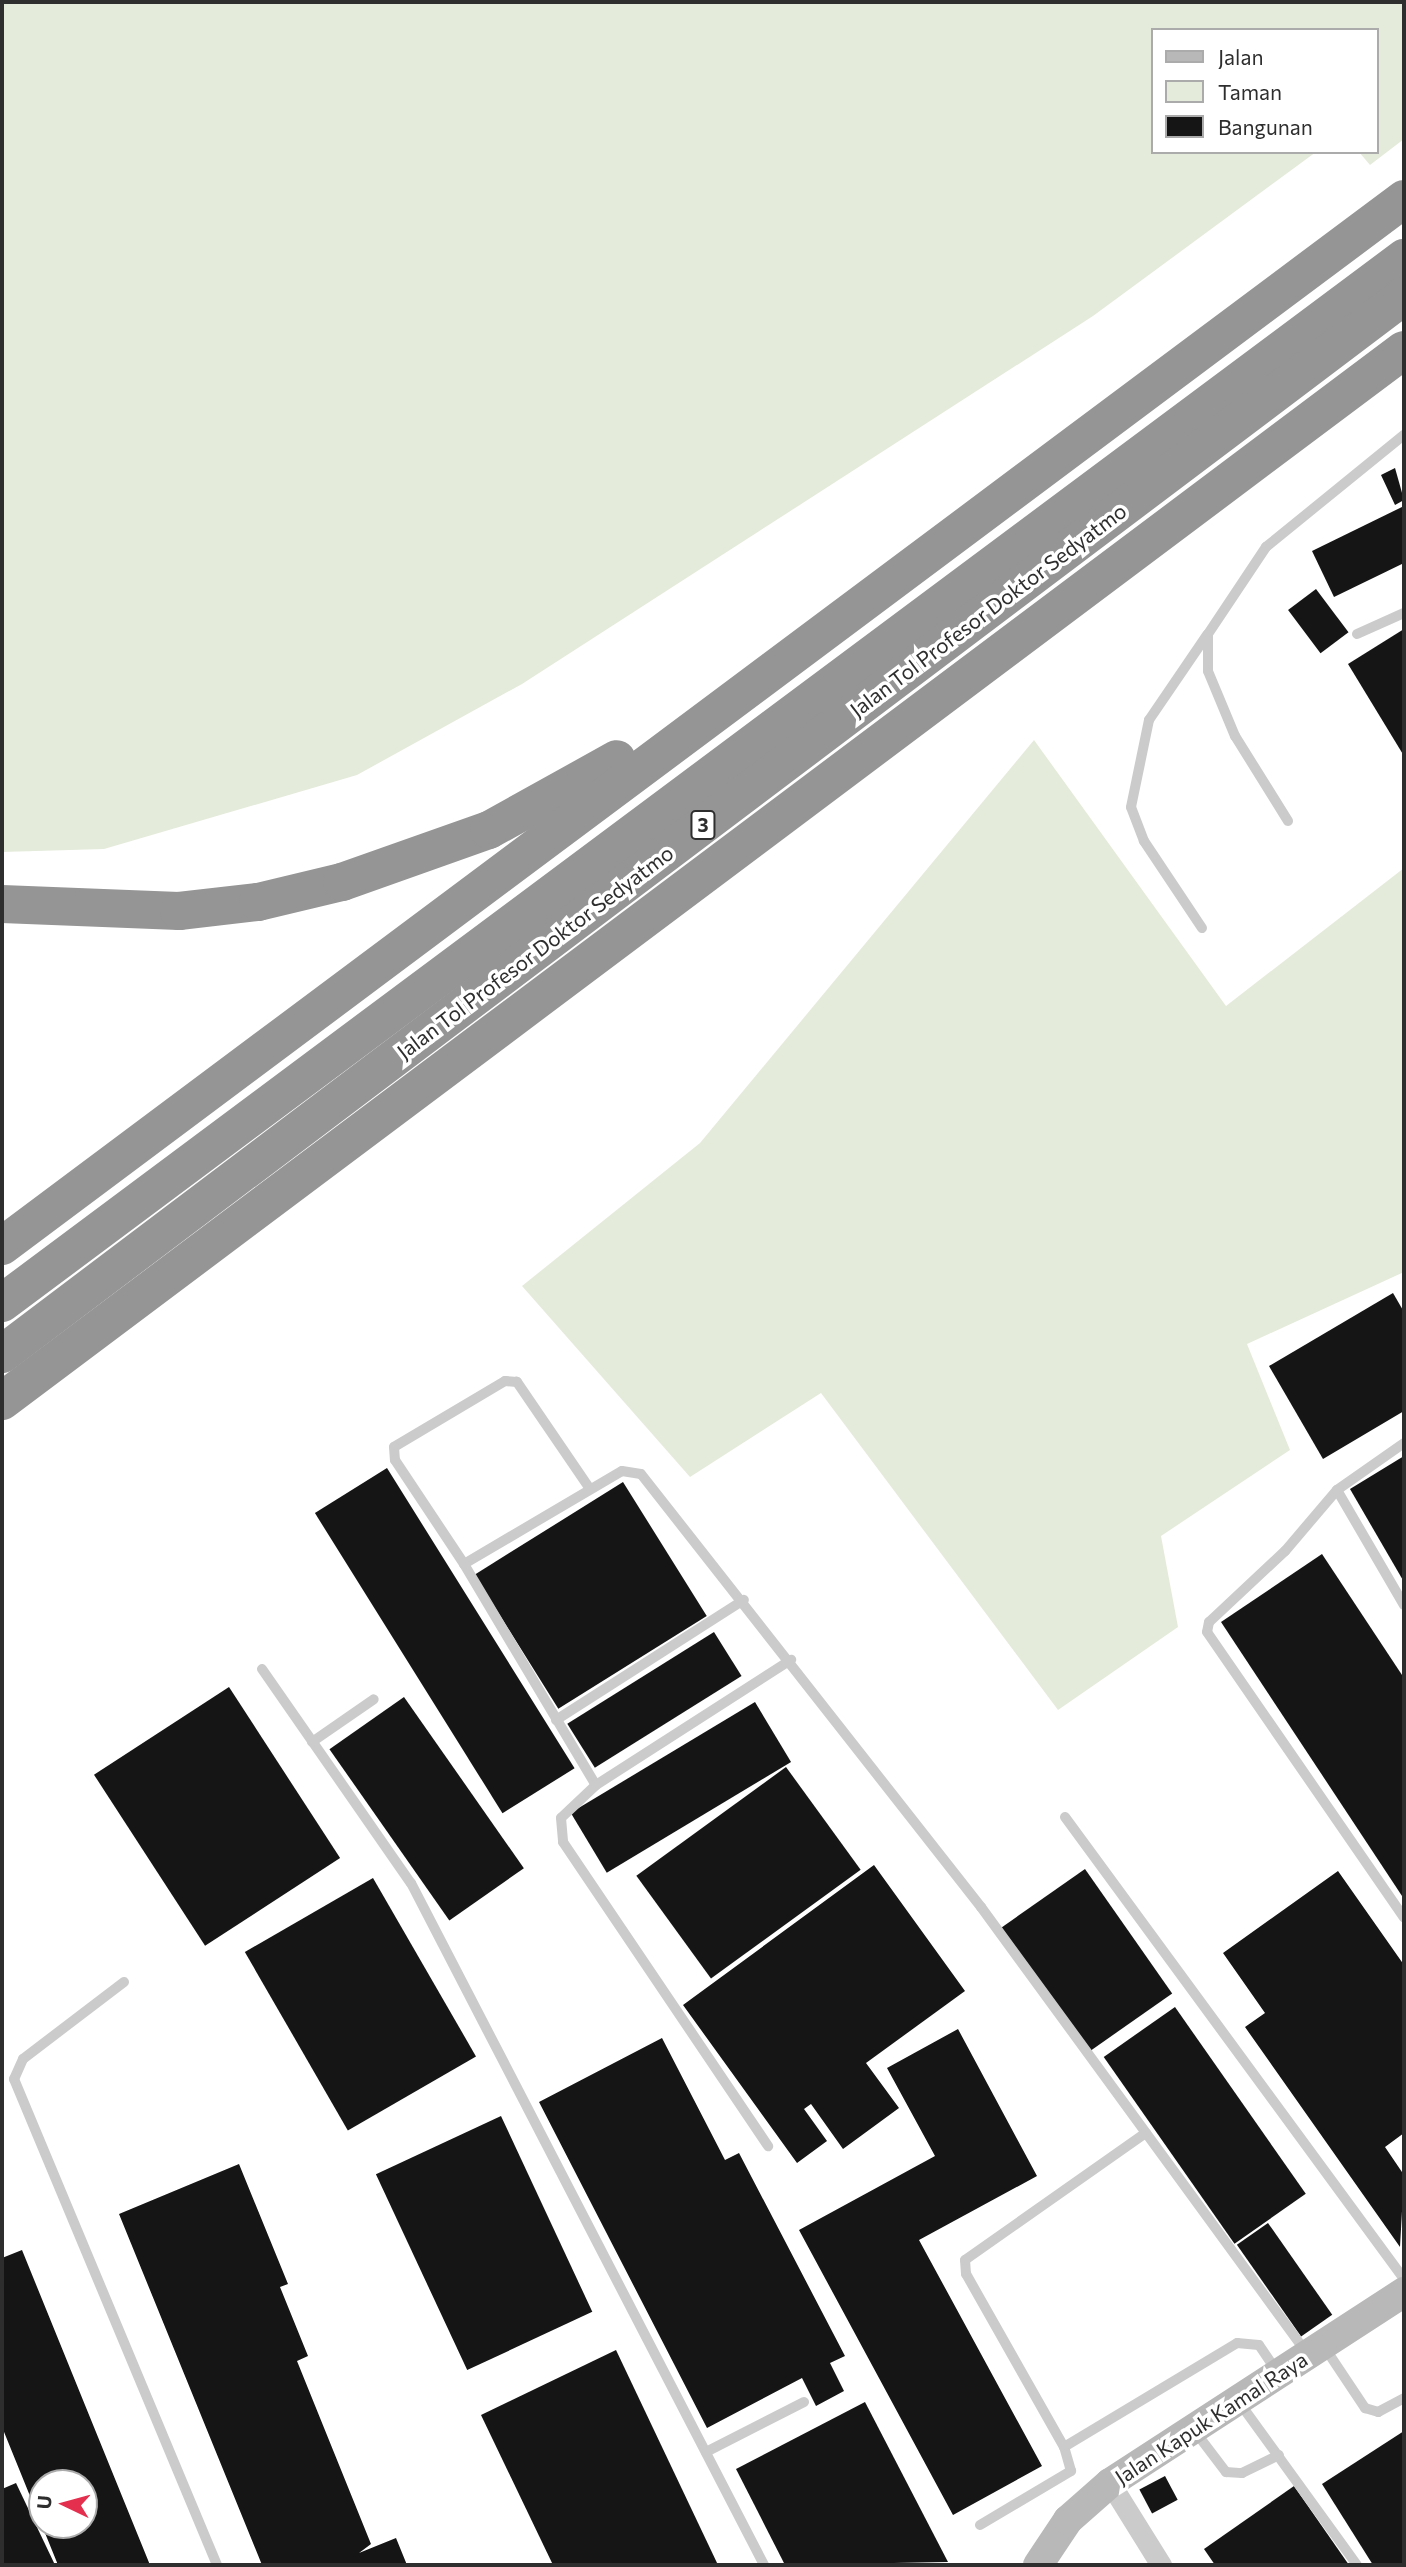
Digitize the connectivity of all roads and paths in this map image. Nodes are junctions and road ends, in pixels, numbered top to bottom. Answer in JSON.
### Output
{"nodes":[{"id":1,"x":1404,"y":199,"type":"edge"},
{"id":2,"x":1404,"y":258,"type":"edge"},
{"id":3,"x":1404,"y":296,"type":"edge"},
{"id":4,"x":1404,"y":350,"type":"edge"},
{"id":5,"x":1404,"y":435,"type":"edge"},
{"id":6,"x":1404,"y":613,"type":"edge"},
{"id":7,"x":1208,"y":634,"type":"junction"},
{"id":8,"x":1357,"y":635,"type":"dead end"},
{"id":9,"x":1288,"y":821,"type":"dead end"},
{"id":10,"x":2,"y":904,"type":"edge"},
{"id":11,"x":1202,"y":928,"type":"dead end"},
{"id":12,"x":2,"y":1246,"type":"edge"},
{"id":13,"x":2,"y":1303,"type":"edge"},
{"id":14,"x":2,"y":1354,"type":"edge"},
{"id":15,"x":2,"y":1401,"type":"edge"},
{"id":16,"x":1404,"y":1443,"type":"edge"},
{"id":17,"x":590,"y":1489,"type":"junction"},
{"id":18,"x":1338,"y":1490,"type":"junction"},
{"id":19,"x":464,"y":1564,"type":"junction"},
{"id":20,"x":744,"y":1600,"type":"junction"},
{"id":21,"x":1404,"y":1605,"type":"edge"},
{"id":22,"x":791,"y":1660,"type":"junction"},
{"id":23,"x":262,"y":1669,"type":"dead end"},
{"id":24,"x":374,"y":1699,"type":"dead end"},
{"id":25,"x":556,"y":1720,"type":"junction"},
{"id":26,"x":313,"y":1742,"type":"junction"},
{"id":27,"x":596,"y":1785,"type":"junction"},
{"id":28,"x":1065,"y":1817,"type":"dead end"},
{"id":29,"x":1404,"y":1918,"type":"edge"},
{"id":30,"x":124,"y":1982,"type":"dead end"},
{"id":31,"x":1146,"y":2133,"type":"junction"},
{"id":32,"x":768,"y":2146,"type":"dead end"},
{"id":33,"x":1404,"y":2279,"type":"edge"},
{"id":34,"x":1404,"y":2292,"type":"edge"},
{"id":35,"x":1315,"y":2350,"type":"junction"},
{"id":36,"x":1279,"y":2375,"type":"junction"},
{"id":37,"x":1404,"y":2398,"type":"edge"},
{"id":38,"x":804,"y":2402,"type":"dead end"},
{"id":39,"x":1239,"y":2402,"type":"junction"},
{"id":40,"x":1194,"y":2430,"type":"junction"},
{"id":41,"x":1064,"y":2447,"type":"junction"},
{"id":42,"x":706,"y":2452,"type":"junction"},
{"id":43,"x":1279,"y":2455,"type":"junction"},
{"id":44,"x":1110,"y":2483,"type":"junction"},
{"id":45,"x":980,"y":2525,"type":"dead end"},
{"id":46,"x":217,"y":2565,"type":"edge"},
{"id":47,"x":764,"y":2565,"type":"edge"},
{"id":48,"x":1038,"y":2565,"type":"edge"},
{"id":49,"x":1161,"y":2565,"type":"edge"},
{"id":50,"x":1357,"y":2565,"type":"edge"}],
"edges":[{"from":1,"to":10,"type":"highway"},
{"from":1,"to":12,"type":"highway"},
{"from":2,"to":13,"type":"highway","name":"Jalan Tol Profesor Doktor Sedyatmo","number":"3"},
{"from":3,"to":14,"type":"highway","name":"Jalan Tol Profesor Doktor Sedyatmo","number":"3"},
{"from":4,"to":15,"type":"highway","name":"Jalan Tol Profesor Doktor Sedyatmo","number":"3"},
{"from":5,"to":7,"type":"lane"},
{"from":6,"to":8,"type":"lane"},
{"from":7,"to":9,"type":"lane"},
{"from":7,"to":11,"type":"lane"},
{"from":16,"to":18,"type":"lane"},
{"from":17,"to":19,"type":"lane"},
{"from":17,"to":19,"type":"lane"},
{"from":17,"to":20,"type":"lane"},
{"from":18,"to":21,"type":"lane"},
{"from":18,"to":29,"type":"lane"},
{"from":19,"to":25,"type":"lane"},
{"from":20,"to":22,"type":"lane"},
{"from":20,"to":25,"type":"lane"},
{"from":22,"to":27,"type":"lane"},
{"from":22,"to":31,"type":"lane"},
{"from":23,"to":26,"type":"lane"},
{"from":24,"to":26,"type":"lane"},
{"from":25,"to":27,"type":"lane"},
{"from":26,"to":42,"type":"lane"},
{"from":27,"to":32,"type":"lane"},
{"from":28,"to":33,"type":"lane"},
{"from":30,"to":46,"type":"lane"},
{"from":31,"to":35,"type":"lane"},
{"from":31,"to":41,"type":"lane"},
{"from":34,"to":35,"type":"main road","name":"Jalan Kapuk Kamal Raya"},
{"from":35,"to":36,"type":"main road","name":"Jalan Kapuk Kamal Raya"},
{"from":35,"to":37,"type":"lane"},
{"from":36,"to":39,"type":"main road","name":"Jalan Kapuk Kamal Raya"},
{"from":36,"to":41,"type":"lane"},
{"from":38,"to":42,"type":"lane"},
{"from":39,"to":40,"type":"main road","name":"Jalan Kapuk Kamal Raya"},
{"from":39,"to":43,"type":"lane"},
{"from":40,"to":43,"type":"lane"},
{"from":40,"to":44,"type":"main road","name":"Jalan Kapuk Kamal Raya"},
{"from":41,"to":45,"type":"lane"},
{"from":42,"to":47,"type":"lane"},
{"from":43,"to":50,"type":"lane"},
{"from":44,"to":48,"type":"main road","name":"Jalan Kapuk Kamal Raya"},
{"from":44,"to":49,"type":"street"}]}
